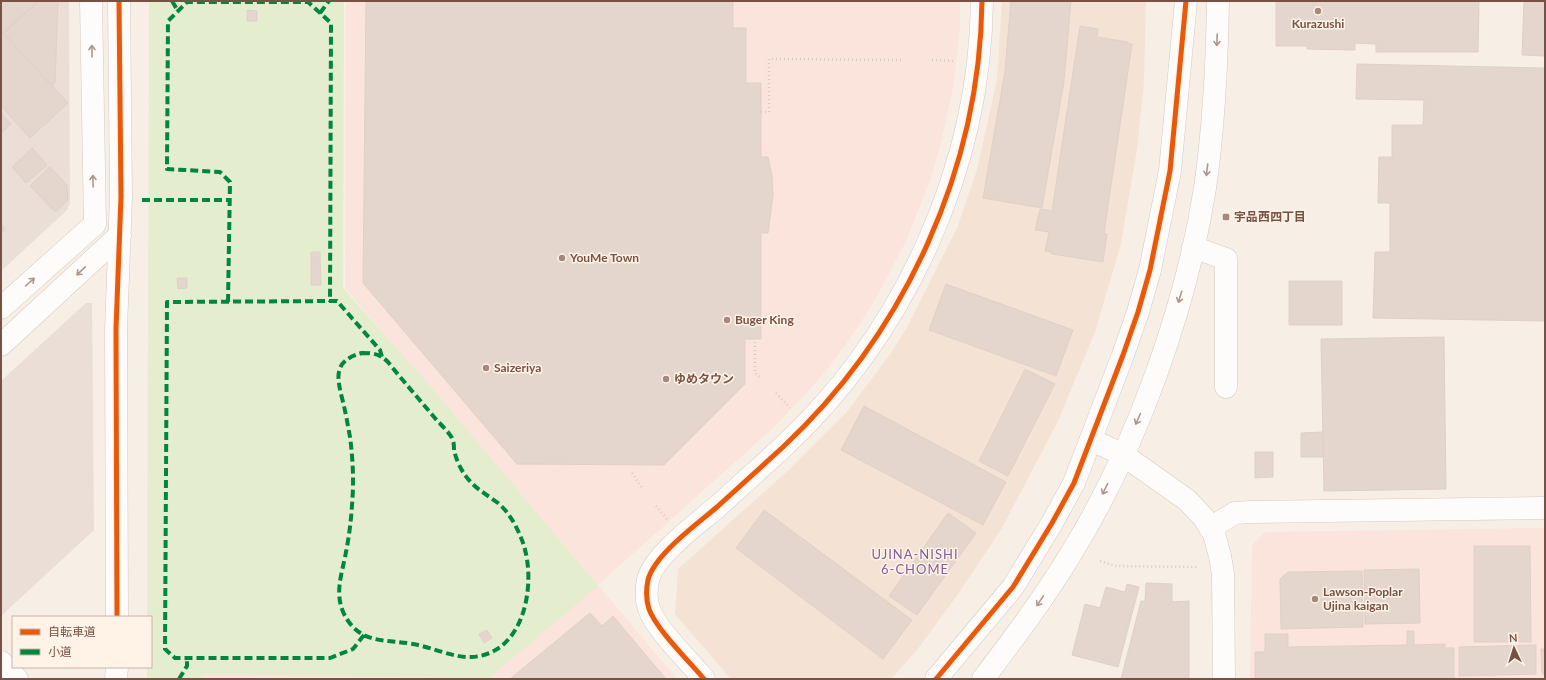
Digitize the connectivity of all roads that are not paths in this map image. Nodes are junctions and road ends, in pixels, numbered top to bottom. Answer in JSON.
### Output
{"nodes":[{"id":1,"x":91,"y":1,"type":"edge"},
{"id":2,"x":119,"y":1,"type":"edge"},
{"id":3,"x":982,"y":1,"type":"edge"},
{"id":4,"x":1186,"y":1,"type":"edge"},
{"id":5,"x":1218,"y":1,"type":"edge"},
{"id":6,"x":94,"y":224,"type":"junction"},
{"id":7,"x":120,"y":235,"type":"junction"},
{"id":8,"x":1194,"y":247,"type":"junction"},
{"id":9,"x":100,"y":253,"type":"junction"},
{"id":10,"x":1,"y":308,"type":"edge"},
{"id":11,"x":116,"y":329,"type":"junction"},
{"id":12,"x":1,"y":345,"type":"edge"},
{"id":13,"x":1226,"y":387,"type":"dead end"},
{"id":14,"x":1091,"y":440,"type":"junction"},
{"id":15,"x":1122,"y":454,"type":"junction"},
{"id":16,"x":1545,"y":508,"type":"edge"},
{"id":17,"x":1210,"y":528,"type":"junction"},
{"id":18,"x":117,"y":616,"type":"edge"},
{"id":19,"x":1,"y":662,"type":"edge"},
{"id":20,"x":117,"y":668,"type":"edge"},
{"id":21,"x":18,"y":679,"type":"edge"},
{"id":22,"x":116,"y":679,"type":"edge"},
{"id":23,"x":704,"y":679,"type":"edge"},
{"id":24,"x":936,"y":679,"type":"edge"},
{"id":25,"x":983,"y":679,"type":"edge"},
{"id":26,"x":1224,"y":679,"type":"edge"}],
"edges":[{"from":6,"to":1,"type":"street","one_way":true},
{"from":2,"to":7,"type":"street"},
{"from":3,"to":23,"type":"street"},
{"from":4,"to":14,"type":"street"},
{"from":5,"to":8,"type":"street","one_way":true},
{"from":6,"to":9,"type":"street"},
{"from":10,"to":6,"type":"street","one_way":true},
{"from":7,"to":9,"type":"street"},
{"from":7,"to":11,"type":"street"},
{"from":8,"to":13,"type":"street"},
{"from":8,"to":15,"type":"street","one_way":true},
{"from":9,"to":11,"type":"street"},
{"from":9,"to":12,"type":"street","one_way":true},
{"from":11,"to":18,"type":"street"},
{"from":14,"to":15,"type":"street"},
{"from":14,"to":24,"type":"street"},
{"from":15,"to":17,"type":"street"},
{"from":15,"to":25,"type":"street","one_way":true},
{"from":16,"to":17,"type":"street"},
{"from":17,"to":26,"type":"street"},
{"from":19,"to":21,"type":"street"},
{"from":20,"to":22,"type":"street"}]}
